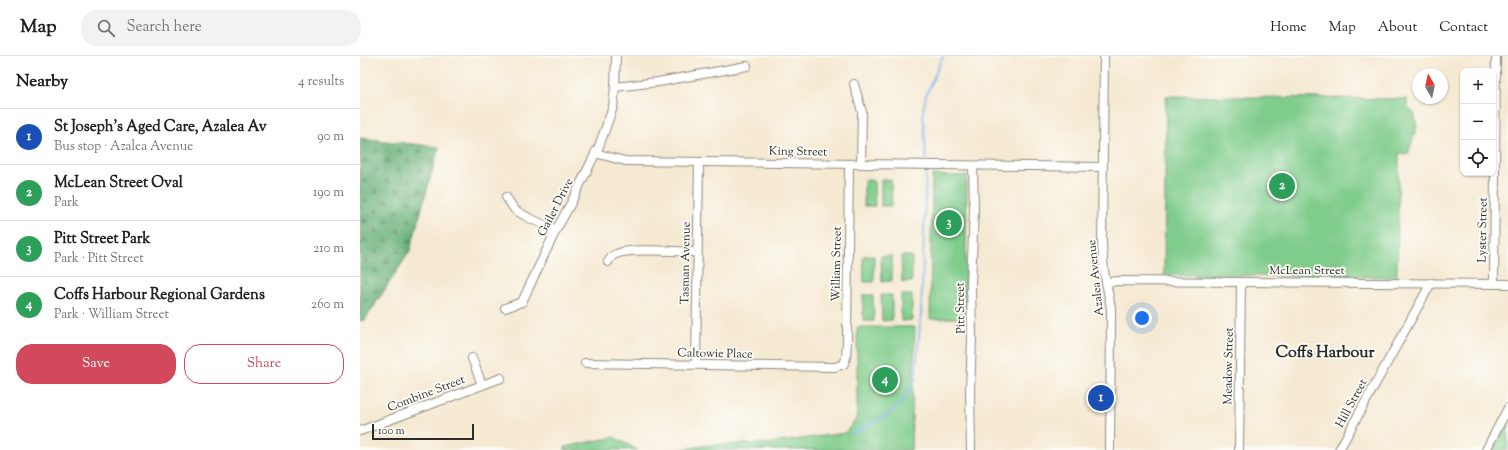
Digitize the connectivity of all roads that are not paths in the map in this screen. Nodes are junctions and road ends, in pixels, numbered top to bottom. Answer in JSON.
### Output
{"nodes":[{"id":1,"x":616,"y":56,"type":"edge"},
{"id":2,"x":1104,"y":56,"type":"edge"},
{"id":3,"x":1496,"y":56,"type":"edge"},
{"id":4,"x":747,"y":66,"type":"dead end"},
{"id":5,"x":854,"y":84,"type":"dead end"},
{"id":6,"x":615,"y":87,"type":"junction"},
{"id":7,"x":594,"y":153,"type":"junction"},
{"id":8,"x":699,"y":162,"type":"junction"},
{"id":9,"x":849,"y":164,"type":"junction"},
{"id":10,"x":861,"y":164,"type":"junction"},
{"id":11,"x":973,"y":166,"type":"junction"},
{"id":12,"x":1103,"y":167,"type":"junction"},
{"id":13,"x":506,"y":198,"type":"dead end"},
{"id":14,"x":556,"y":230,"type":"junction"},
{"id":15,"x":697,"y":252,"type":"junction"},
{"id":16,"x":608,"y":262,"type":"dead end"},
{"id":17,"x":1241,"y":282,"type":"junction"},
{"id":18,"x":1106,"y":283,"type":"junction"},
{"id":19,"x":1431,"y":283,"type":"junction"},
{"id":20,"x":1494,"y":284,"type":"junction"},
{"id":21,"x":1508,"y":284,"type":"edge"},
{"id":22,"x":505,"y":308,"type":"dead end"},
{"id":23,"x":472,"y":358,"type":"dead end"},
{"id":24,"x":585,"y":363,"type":"dead end"},
{"id":25,"x":696,"y":364,"type":"junction"},
{"id":26,"x":844,"y":364,"type":"joint"},
{"id":27,"x":501,"y":378,"type":"dead end"},
{"id":28,"x":482,"y":385,"type":"junction"},
{"id":29,"x":1508,"y":408,"type":"edge"},
{"id":30,"x":360,"y":431,"type":"edge"},
{"id":31,"x":971,"y":450,"type":"edge"},
{"id":32,"x":1110,"y":450,"type":"edge"},
{"id":33,"x":1239,"y":450,"type":"edge"},
{"id":34,"x":1339,"y":450,"type":"edge"},
{"id":35,"x":1486,"y":450,"type":"edge"}],
"edges":[{"from":1,"to":6,"type":"street"},
{"from":2,"to":12,"type":"street","name":"Azalea Avenue"},
{"from":3,"to":20,"type":"street","name":"Lyster Street"},
{"from":4,"to":6,"type":"street"},
{"from":5,"to":10,"type":"street"},
{"from":6,"to":7,"type":"street"},
{"from":7,"to":8,"type":"street","name":"King Street"},
{"from":7,"to":14,"type":"street","name":"Gailer Drive"},
{"from":8,"to":9,"type":"street","name":"King Street"},
{"from":8,"to":15,"type":"street","name":"Tasman Avenue"},
{"from":9,"to":10,"type":"street","name":"King Street"},
{"from":9,"to":26,"type":"street","name":"William Street"},
{"from":10,"to":11,"type":"street","name":"King Street"},
{"from":11,"to":12,"type":"street","name":"King Street"},
{"from":11,"to":31,"type":"street","name":"Pitt Street"},
{"from":12,"to":18,"type":"street","name":"Azalea Avenue"},
{"from":13,"to":14,"type":"street"},
{"from":14,"to":22,"type":"street","name":"Gailer Drive"},
{"from":15,"to":16,"type":"street"},
{"from":15,"to":25,"type":"street","name":"Tasman Avenue"},
{"from":17,"to":18,"type":"street","name":"McLean Street"},
{"from":17,"to":19,"type":"street","name":"McLean Street"},
{"from":17,"to":33,"type":"street","name":"Meadow Street"},
{"from":18,"to":32,"type":"street","name":"Azalea Avenue"},
{"from":19,"to":20,"type":"street","name":"McLean Street"},
{"from":19,"to":34,"type":"street","name":"Hill Street"},
{"from":20,"to":21,"type":"street","name":"McLean Street"},
{"from":23,"to":28,"type":"street"},
{"from":24,"to":25,"type":"street","name":"Caltowie Place"},
{"from":25,"to":26,"type":"street","name":"Caltowie Place"},
{"from":27,"to":28,"type":"street","name":"Combine Street"},
{"from":28,"to":30,"type":"street","name":"Combine Street"},
{"from":29,"to":35,"type":"street"}]}
